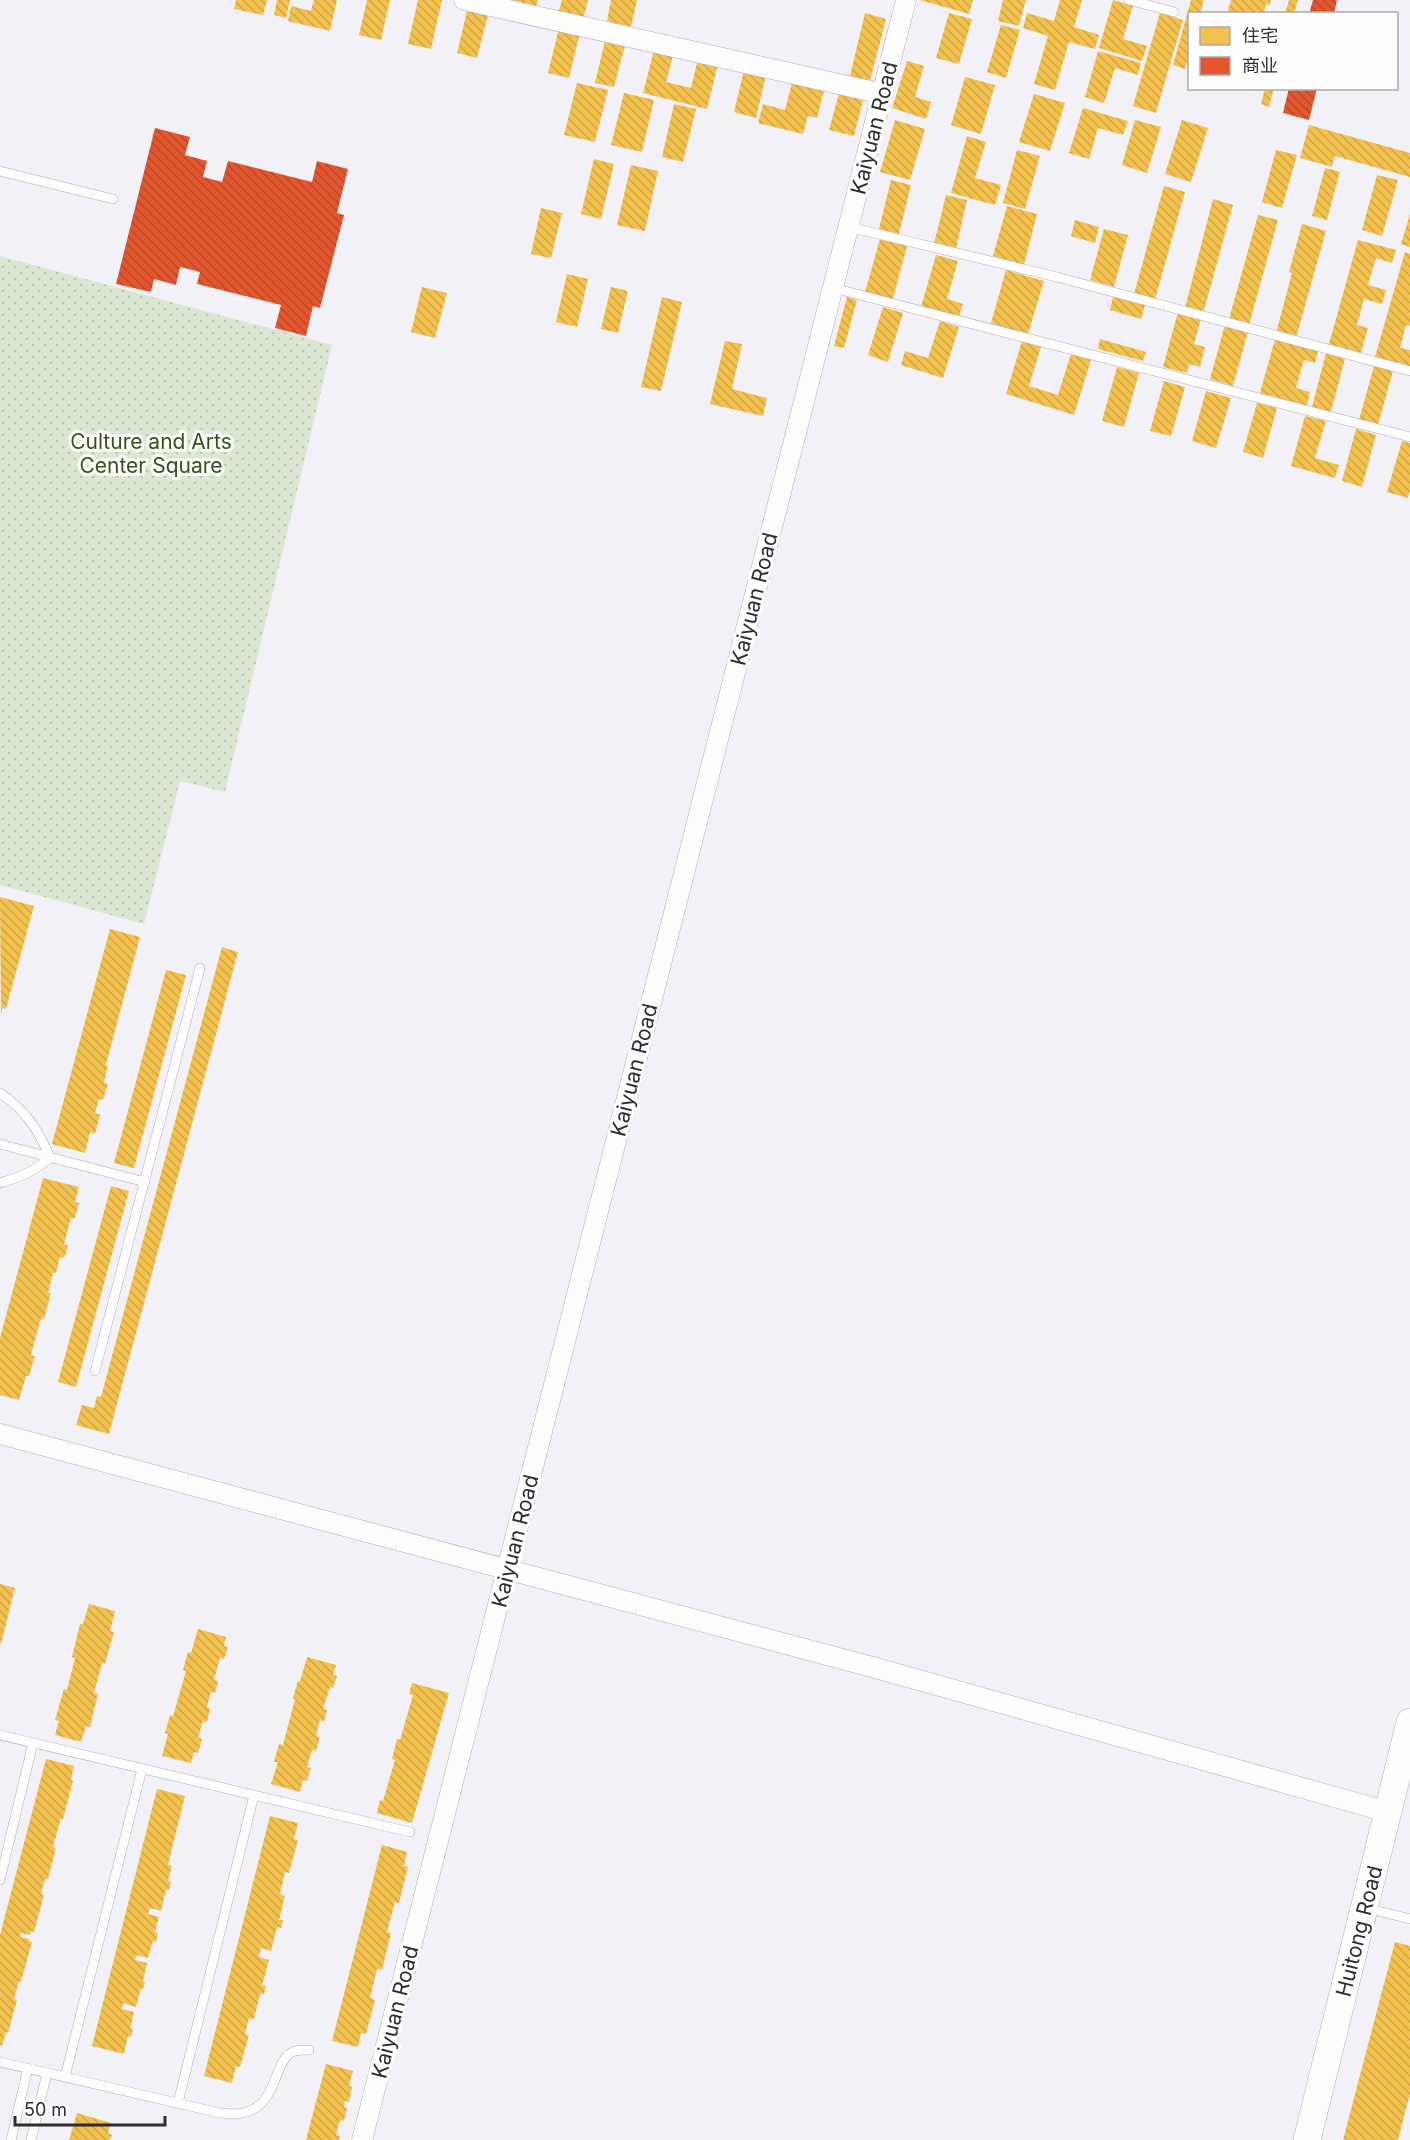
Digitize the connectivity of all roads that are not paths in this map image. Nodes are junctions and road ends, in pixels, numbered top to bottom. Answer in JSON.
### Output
{"nodes":[{"id":1,"x":464,"y":0,"type":"edge"},
{"id":2,"x":906,"y":0,"type":"edge"},
{"id":3,"x":1129,"y":0,"type":"edge"},
{"id":4,"x":1174,"y":12,"type":"dead end"},
{"id":5,"x":883,"y":94,"type":"junction"},
{"id":6,"x":0,"y":171,"type":"edge"},
{"id":7,"x":113,"y":199,"type":"dead end"},
{"id":8,"x":849,"y":226,"type":"junction"},
{"id":9,"x":833,"y":288,"type":"junction"},
{"id":10,"x":1410,"y":371,"type":"edge"},
{"id":11,"x":1410,"y":438,"type":"edge"},
{"id":12,"x":200,"y":968,"type":"dead end"},
{"id":13,"x":0,"y":1093,"type":"edge"},
{"id":14,"x":0,"y":1144,"type":"edge"},
{"id":15,"x":51,"y":1158,"type":"junction"},
{"id":16,"x":145,"y":1182,"type":"junction"},
{"id":17,"x":0,"y":1183,"type":"edge"},
{"id":18,"x":95,"y":1371,"type":"dead end"},
{"id":19,"x":0,"y":1434,"type":"edge"},
{"id":20,"x":507,"y":1570,"type":"junction"},
{"id":21,"x":1410,"y":1722,"type":"edge"},
{"id":22,"x":0,"y":1735,"type":"edge"},
{"id":23,"x":33,"y":1743,"type":"junction"},
{"id":24,"x":141,"y":1769,"type":"junction"},
{"id":25,"x":254,"y":1795,"type":"junction"},
{"id":26,"x":1388,"y":1812,"type":"junction"},
{"id":27,"x":410,"y":1832,"type":"dead end"},
{"id":28,"x":0,"y":1880,"type":"edge"},
{"id":29,"x":1364,"y":1908,"type":"junction"},
{"id":30,"x":1410,"y":1919,"type":"edge"},
{"id":31,"x":309,"y":2050,"type":"dead end"},
{"id":32,"x":0,"y":2062,"type":"edge"},
{"id":33,"x":28,"y":2068,"type":"junction"},
{"id":34,"x":47,"y":2073,"type":"junction"},
{"id":35,"x":64,"y":2077,"type":"junction"},
{"id":36,"x":178,"y":2103,"type":"junction"},
{"id":37,"x":11,"y":2140,"type":"edge"},
{"id":38,"x":31,"y":2140,"type":"edge"},
{"id":39,"x":362,"y":2140,"type":"edge"},
{"id":40,"x":1307,"y":2140,"type":"edge"}],
"edges":[{"from":1,"to":5,"type":"street"},
{"from":2,"to":5,"type":"street","name":"Kaiyuan Road"},
{"from":3,"to":4,"type":"lane"},
{"from":5,"to":8,"type":"street","name":"Kaiyuan Road"},
{"from":6,"to":7,"type":"lane"},
{"from":8,"to":9,"type":"street","name":"Kaiyuan Road"},
{"from":8,"to":10,"type":"lane"},
{"from":9,"to":11,"type":"lane"},
{"from":9,"to":20,"type":"street","name":"Kaiyuan Road"},
{"from":12,"to":16,"type":"lane"},
{"from":13,"to":15,"type":"lane"},
{"from":14,"to":15,"type":"lane"},
{"from":15,"to":16,"type":"lane"},
{"from":15,"to":17,"type":"lane"},
{"from":16,"to":18,"type":"lane"},
{"from":19,"to":20,"type":"street"},
{"from":20,"to":26,"type":"street"},
{"from":20,"to":39,"type":"street","name":"Kaiyuan Road"},
{"from":21,"to":26,"type":"street","name":"Huitong Road"},
{"from":22,"to":23,"type":"lane"},
{"from":23,"to":24,"type":"lane"},
{"from":23,"to":28,"type":"lane"},
{"from":24,"to":25,"type":"lane"},
{"from":24,"to":35,"type":"lane"},
{"from":25,"to":27,"type":"lane"},
{"from":25,"to":36,"type":"lane"},
{"from":26,"to":29,"type":"street","name":"Huitong Road"},
{"from":29,"to":30,"type":"lane"},
{"from":29,"to":40,"type":"street","name":"Huitong Road"},
{"from":31,"to":36,"type":"lane"},
{"from":32,"to":33,"type":"lane"},
{"from":33,"to":34,"type":"lane"},
{"from":33,"to":37,"type":"lane"},
{"from":34,"to":35,"type":"lane"},
{"from":34,"to":38,"type":"lane"},
{"from":35,"to":36,"type":"lane"}]}
